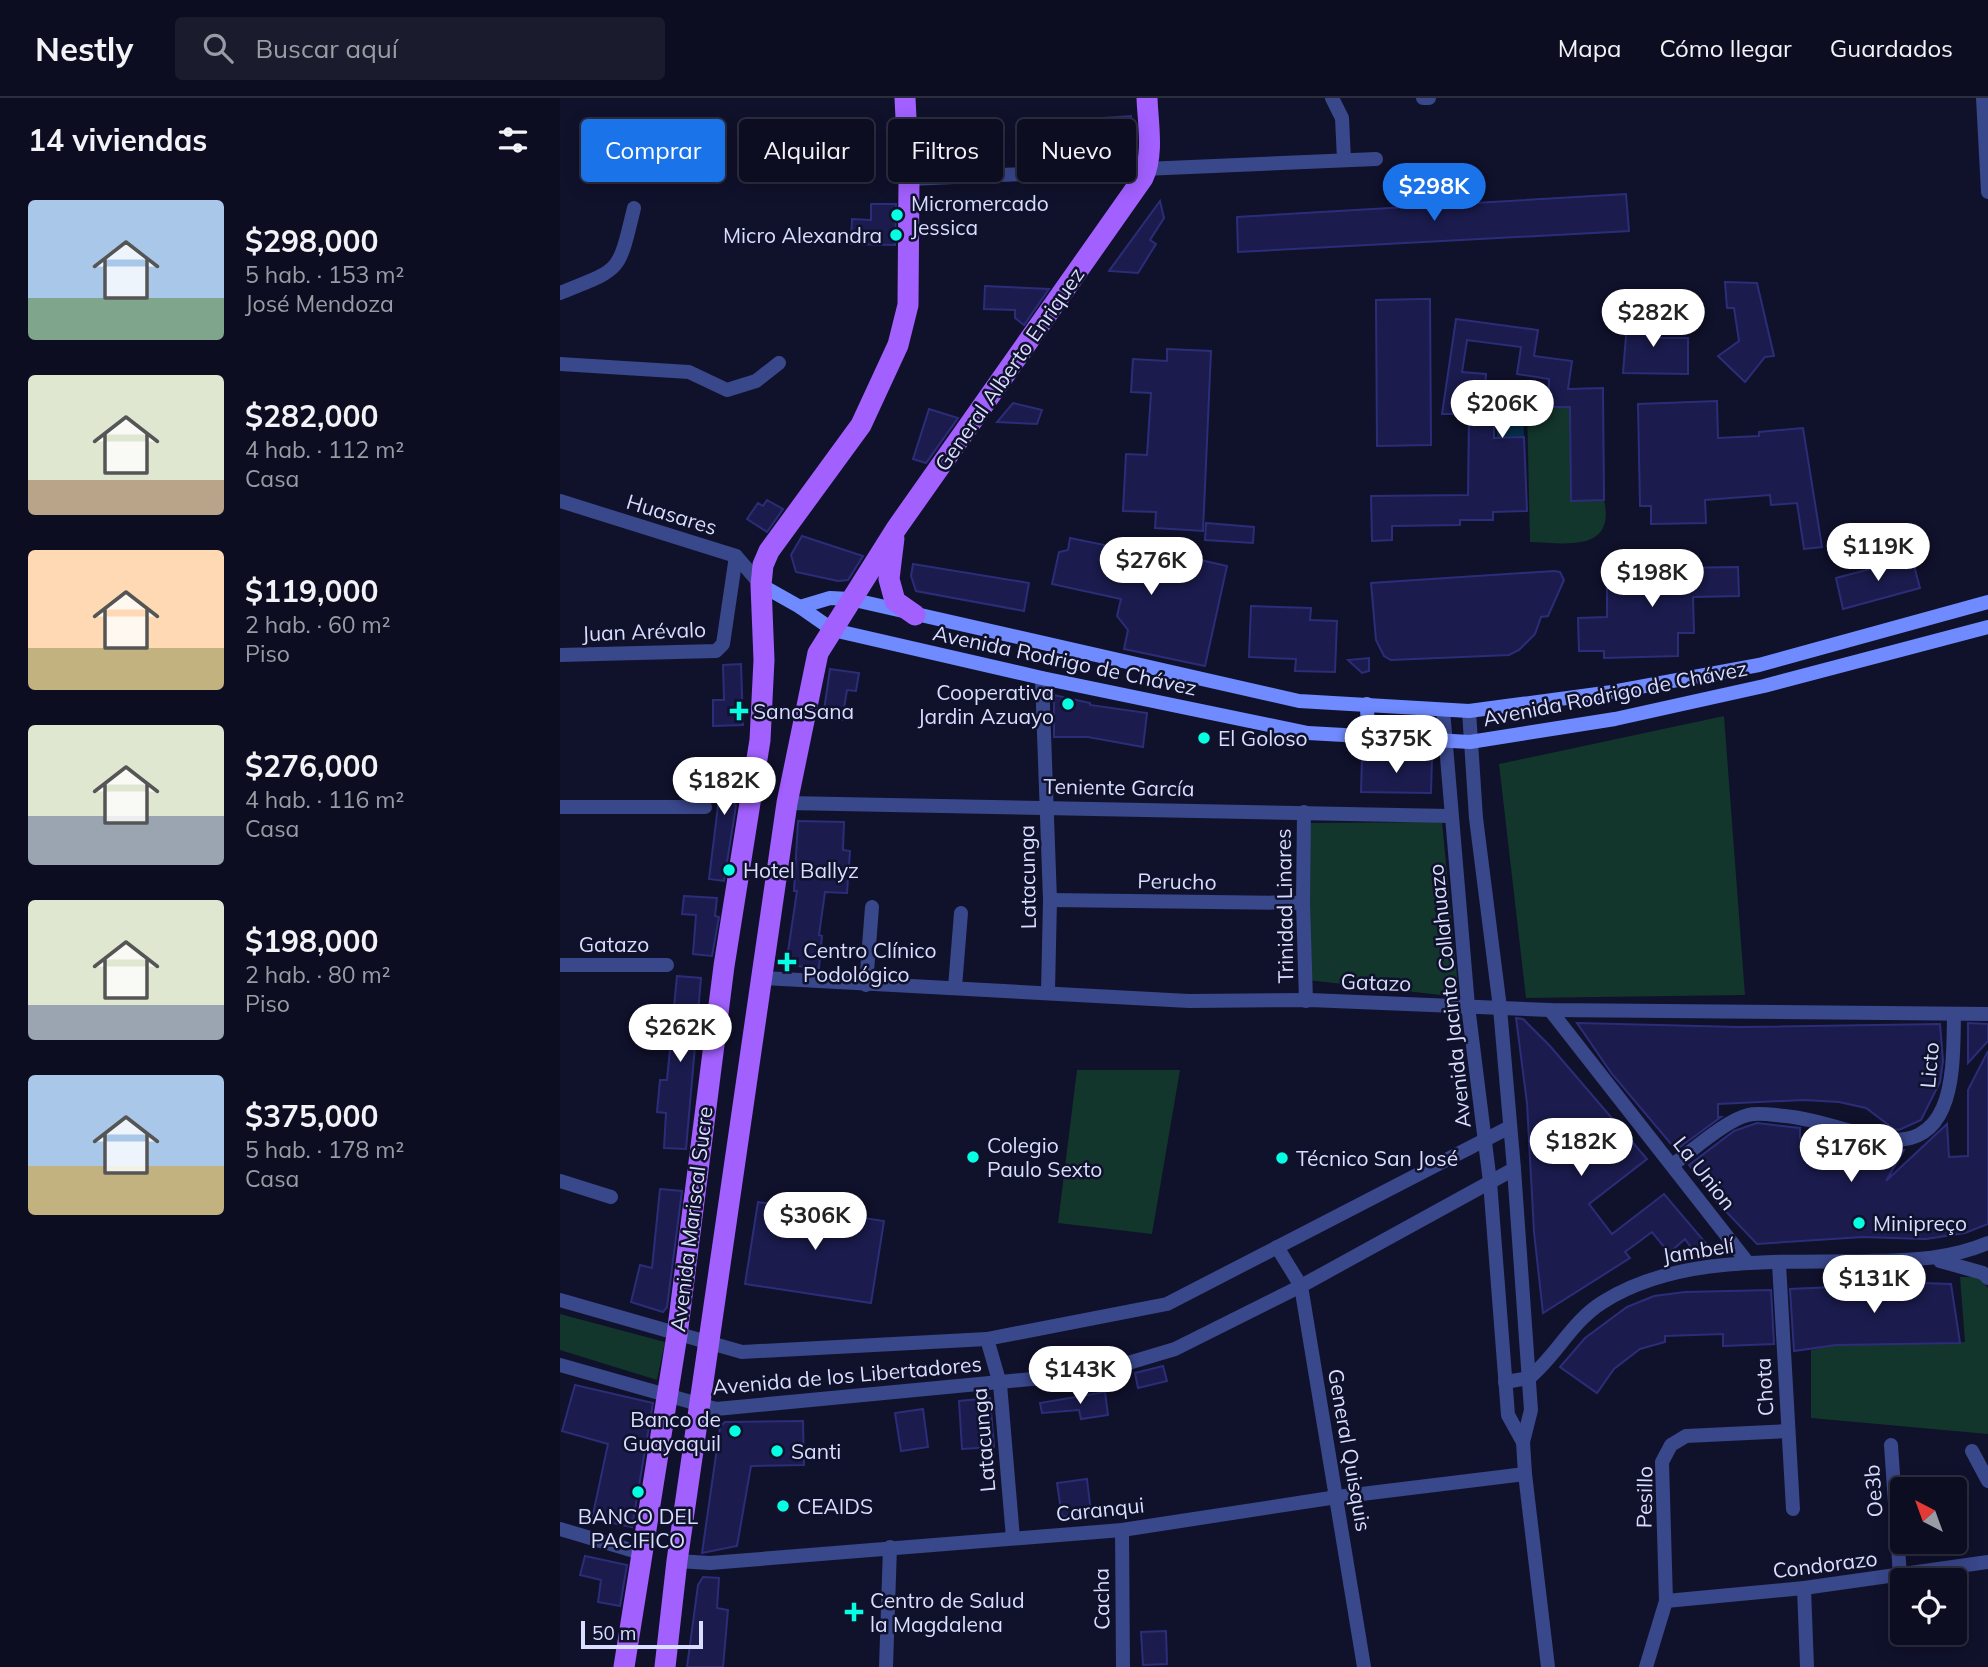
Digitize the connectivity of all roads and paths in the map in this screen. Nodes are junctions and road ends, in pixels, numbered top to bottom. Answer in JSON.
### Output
{"nodes":[{"id":1,"x":905,"y":98,"type":"edge"},
{"id":2,"x":1147,"y":98,"type":"edge"},
{"id":3,"x":1332,"y":98,"type":"edge"},
{"id":4,"x":1423,"y":98,"type":"edge"},
{"id":5,"x":1429,"y":98,"type":"edge"},
{"id":6,"x":1983,"y":98,"type":"edge"},
{"id":7,"x":906,"y":119,"type":"edge"},
{"id":8,"x":1376,"y":159,"type":"dead end"},
{"id":9,"x":1344,"y":160,"type":"junction"},
{"id":10,"x":1148,"y":167,"type":"junction"},
{"id":11,"x":1003,"y":174,"type":"edge"},
{"id":12,"x":909,"y":182,"type":"edge"},
{"id":13,"x":1988,"y":192,"type":"edge"},
{"id":14,"x":634,"y":208,"type":"dead end"},
{"id":15,"x":560,"y":293,"type":"edge"},
{"id":16,"x":779,"y":363,"type":"dead end"},
{"id":17,"x":560,"y":364,"type":"edge"},
{"id":18,"x":560,"y":501,"type":"edge"},
{"id":19,"x":896,"y":529,"type":"junction"},
{"id":20,"x":736,"y":556,"type":"junction"},
{"id":21,"x":761,"y":585,"type":"junction"},
{"id":22,"x":850,"y":599,"type":"junction"},
{"id":23,"x":1988,"y":602,"type":"edge"},
{"id":24,"x":800,"y":607,"type":"junction"},
{"id":25,"x":915,"y":615,"type":"junction"},
{"id":26,"x":1988,"y":626,"type":"edge"},
{"id":27,"x":833,"y":630,"type":"junction"},
{"id":28,"x":560,"y":655,"type":"edge"},
{"id":29,"x":1042,"y":678,"type":"junction"},
{"id":30,"x":1367,"y":704,"type":"junction"},
{"id":31,"x":1443,"y":709,"type":"junction"},
{"id":32,"x":1469,"y":711,"type":"junction"},
{"id":33,"x":1368,"y":737,"type":"junction"},
{"id":34,"x":1444,"y":741,"type":"junction"},
{"id":35,"x":1470,"y":743,"type":"junction"},
{"id":36,"x":786,"y":803,"type":"junction"},
{"id":37,"x":1046,"y":806,"type":"junction"},
{"id":38,"x":560,"y":807,"type":"edge"},
{"id":39,"x":705,"y":807,"type":"dead end"},
{"id":40,"x":1304,"y":812,"type":"junction"},
{"id":41,"x":1450,"y":816,"type":"junction"},
{"id":42,"x":1050,"y":900,"type":"junction"},
{"id":43,"x":1303,"y":903,"type":"junction"},
{"id":44,"x":872,"y":907,"type":"dead end"},
{"id":45,"x":961,"y":912,"type":"dead end"},
{"id":46,"x":560,"y":965,"type":"edge"},
{"id":47,"x":667,"y":965,"type":"dead end"},
{"id":48,"x":763,"y":978,"type":"junction"},
{"id":49,"x":866,"y":985,"type":"junction"},
{"id":50,"x":955,"y":987,"type":"junction"},
{"id":51,"x":1048,"y":991,"type":"junction"},
{"id":52,"x":1307,"y":1000,"type":"junction"},
{"id":53,"x":1468,"y":1006,"type":"junction"},
{"id":54,"x":1500,"y":1008,"type":"junction"},
{"id":55,"x":1550,"y":1010,"type":"junction"},
{"id":56,"x":1988,"y":1014,"type":"edge"},
{"id":57,"x":1954,"y":1016,"type":"junction"},
{"id":58,"x":1508,"y":1128,"type":"junction"},
{"id":59,"x":1485,"y":1140,"type":"junction"},
{"id":60,"x":1672,"y":1165,"type":"junction"},
{"id":61,"x":1514,"y":1169,"type":"junction"},
{"id":62,"x":560,"y":1181,"type":"edge"},
{"id":63,"x":1490,"y":1182,"type":"junction"},
{"id":64,"x":611,"y":1197,"type":"dead end"},
{"id":65,"x":1988,"y":1243,"type":"edge"},
{"id":66,"x":1277,"y":1247,"type":"junction"},
{"id":67,"x":1936,"y":1260,"type":"junction"},
{"id":68,"x":1748,"y":1264,"type":"junction"},
{"id":69,"x":1779,"y":1264,"type":"junction"},
{"id":70,"x":1988,"y":1279,"type":"edge"},
{"id":71,"x":1301,"y":1286,"type":"junction"},
{"id":72,"x":560,"y":1300,"type":"edge"},
{"id":73,"x":677,"y":1335,"type":"junction"},
{"id":74,"x":987,"y":1339,"type":"junction"},
{"id":75,"x":710,"y":1344,"type":"junction"},
{"id":76,"x":560,"y":1364,"type":"edge"},
{"id":77,"x":1529,"y":1378,"type":"junction"},
{"id":78,"x":1505,"y":1382,"type":"junction"},
{"id":79,"x":1000,"y":1384,"type":"junction"},
{"id":80,"x":666,"y":1396,"type":"junction"},
{"id":81,"x":701,"y":1407,"type":"junction"},
{"id":82,"x":1788,"y":1431,"type":"junction"},
{"id":83,"x":1523,"y":1442,"type":"junction"},
{"id":84,"x":1891,"y":1445,"type":"dead end"},
{"id":85,"x":1972,"y":1451,"type":"dead end"},
{"id":86,"x":1525,"y":1474,"type":"junction"},
{"id":87,"x":1988,"y":1480,"type":"edge"},
{"id":88,"x":1337,"y":1497,"type":"junction"},
{"id":89,"x":1793,"y":1509,"type":"dead end"},
{"id":90,"x":560,"y":1529,"type":"edge"},
{"id":91,"x":1122,"y":1530,"type":"junction"},
{"id":92,"x":1013,"y":1538,"type":"junction"},
{"id":93,"x":890,"y":1547,"type":"junction"},
{"id":94,"x":641,"y":1553,"type":"junction"},
{"id":95,"x":677,"y":1562,"type":"junction"},
{"id":96,"x":1988,"y":1562,"type":"edge"},
{"id":97,"x":1899,"y":1568,"type":"edge"},
{"id":98,"x":1950,"y":1568,"type":"edge"},
{"id":99,"x":1890,"y":1577,"type":"edge"},
{"id":100,"x":1804,"y":1588,"type":"junction"},
{"id":101,"x":1666,"y":1601,"type":"junction"},
{"id":102,"x":624,"y":1667,"type":"edge"},
{"id":103,"x":664,"y":1667,"type":"edge"},
{"id":104,"x":886,"y":1667,"type":"edge"},
{"id":105,"x":1123,"y":1667,"type":"edge"},
{"id":106,"x":1364,"y":1667,"type":"edge"},
{"id":107,"x":1548,"y":1667,"type":"edge"},
{"id":108,"x":1646,"y":1667,"type":"edge"},
{"id":109,"x":1807,"y":1667,"type":"edge"}],
"edges":[{"from":1,"to":7,"type":"main road","name":"Avenida Mariscal Sucre"},
{"from":2,"to":10,"type":"main road"},
{"from":3,"to":9,"type":"street"},
{"from":4,"to":5,"type":"street"},
{"from":6,"to":13,"type":"street"},
{"from":8,"to":9,"type":"street"},
{"from":9,"to":10,"type":"street"},
{"from":10,"to":11,"type":"street"},
{"from":10,"to":19,"type":"main road","name":"General Alberto Enriquez"},
{"from":12,"to":21,"type":"main road","name":"Avenida Mariscal Sucre"},
{"from":14,"to":15,"type":"street"},
{"from":16,"to":17,"type":"street"},
{"from":18,"to":20,"type":"street","name":"Huasares"},
{"from":19,"to":22,"type":"main road","name":"General Alberto Enriquez"},
{"from":19,"to":25,"type":"main road"},
{"from":20,"to":21,"type":"street","name":"Huasares"},
{"from":20,"to":28,"type":"street","name":"Juan Arévalo"},
{"from":21,"to":24,"type":"main road","name":"Avenida Rodrigo de Chávez"},
{"from":21,"to":73,"type":"main road","name":"Avenida Mariscal Sucre"},
{"from":22,"to":24,"type":"main road","name":"Avenida Rodrigo de Chávez"},
{"from":22,"to":25,"type":"main road","name":"Avenida Rodrigo de Chávez"},
{"from":22,"to":27,"type":"main road","name":"General Alberto Enriquez"},
{"from":23,"to":32,"type":"main road","name":"Avenida Rodrigo de Chávez"},
{"from":24,"to":27,"type":"main road","name":"Avenida Rodrigo de Chávez"},
{"from":25,"to":30,"type":"main road","name":"Avenida Rodrigo de Chávez"},
{"from":26,"to":35,"type":"main road","name":"Avenida Rodrigo de Chávez"},
{"from":27,"to":29,"type":"main road","name":"Avenida Rodrigo de Chávez"},
{"from":27,"to":36,"type":"main road","name":"Avenida Mariscal Sucre"},
{"from":29,"to":33,"type":"main road","name":"Avenida Rodrigo de Chávez"},
{"from":29,"to":37,"type":"street","name":"Latacunga"},
{"from":30,"to":31,"type":"main road","name":"Avenida Rodrigo de Chávez"},
{"from":30,"to":33,"type":"main road"},
{"from":31,"to":32,"type":"main road","name":"Avenida Rodrigo de Chávez"},
{"from":31,"to":34,"type":"street","name":"Avenida Jacinto Collahuazo"},
{"from":32,"to":35,"type":"street","name":"Avenida Jacinto Collahuazo"},
{"from":33,"to":34,"type":"main road","name":"Avenida Rodrigo de Chávez"},
{"from":34,"to":35,"type":"main road","name":"Avenida Rodrigo de Chávez"},
{"from":34,"to":41,"type":"street","name":"Avenida Jacinto Collahuazo"},
{"from":35,"to":54,"type":"street","name":"Avenida Jacinto Collahuazo"},
{"from":36,"to":37,"type":"street","name":"Teniente García"},
{"from":36,"to":48,"type":"main road","name":"Avenida Mariscal Sucre"},
{"from":37,"to":40,"type":"street","name":"Teniente García"},
{"from":37,"to":42,"type":"street","name":"Latacunga"},
{"from":38,"to":39,"type":"street"},
{"from":40,"to":41,"type":"street","name":"Teniente García"},
{"from":40,"to":43,"type":"street","name":"Trinidad Linares"},
{"from":41,"to":53,"type":"street","name":"Avenida Jacinto Collahuazo"},
{"from":42,"to":43,"type":"street","name":"Perucho"},
{"from":42,"to":51,"type":"street","name":"Latacunga"},
{"from":43,"to":52,"type":"street","name":"Trinidad Linares"},
{"from":44,"to":49,"type":"street"},
{"from":45,"to":50,"type":"street"},
{"from":46,"to":47,"type":"street","name":"Gatazo"},
{"from":48,"to":49,"type":"street","name":"Gatazo"},
{"from":48,"to":75,"type":"main road","name":"Avenida Mariscal Sucre"},
{"from":49,"to":50,"type":"street","name":"Gatazo"},
{"from":50,"to":51,"type":"street","name":"Gatazo"},
{"from":51,"to":52,"type":"street","name":"Gatazo"},
{"from":52,"to":53,"type":"street","name":"Gatazo"},
{"from":53,"to":54,"type":"street","name":"Gatazo"},
{"from":53,"to":59,"type":"street","name":"Avenida Jacinto Collahuazo"},
{"from":54,"to":55,"type":"street","name":"Gatazo"},
{"from":54,"to":58,"type":"street","name":"Avenida Jacinto Collahuazo"},
{"from":55,"to":57,"type":"street","name":"Gatazo"},
{"from":55,"to":60,"type":"street","name":"La Union"},
{"from":56,"to":57,"type":"street","name":"Gatazo"},
{"from":57,"to":60,"type":"street","name":"Licto"},
{"from":58,"to":59,"type":"street","name":"Avenida de los Libertadores"},
{"from":58,"to":61,"type":"street","name":"Avenida Jacinto Collahuazo"},
{"from":59,"to":63,"type":"street","name":"Avenida Jacinto Collahuazo"},
{"from":59,"to":66,"type":"street","name":"Avenida de los Libertadores"},
{"from":60,"to":68,"type":"street","name":"La Union"},
{"from":61,"to":63,"type":"street","name":"Avenida de los Libertadores"},
{"from":61,"to":77,"type":"street","name":"Avenida Jacinto Collahuazo"},
{"from":62,"to":64,"type":"street"},
{"from":63,"to":71,"type":"street","name":"Avenida de los Libertadores"},
{"from":63,"to":78,"type":"street","name":"Avenida Jacinto Collahuazo"},
{"from":65,"to":67,"type":"street","name":"Jambelí"},
{"from":66,"to":71,"type":"street","name":"General Quisquis"},
{"from":66,"to":74,"type":"street","name":"Avenida de los Libertadores"},
{"from":67,"to":69,"type":"street","name":"Jambelí"},
{"from":67,"to":70,"type":"street","name":"Jambelí"},
{"from":68,"to":69,"type":"street","name":"Jambelí"},
{"from":68,"to":77,"type":"street","name":"Jambelí"},
{"from":69,"to":82,"type":"street","name":"Chota"},
{"from":71,"to":79,"type":"street","name":"Avenida de los Libertadores"},
{"from":71,"to":88,"type":"street","name":"General Quisquis"},
{"from":72,"to":73,"type":"street","name":"Avenida de los Libertadores"},
{"from":73,"to":75,"type":"street","name":"Avenida de los Libertadores"},
{"from":73,"to":80,"type":"main road","name":"Avenida Mariscal Sucre"},
{"from":74,"to":75,"type":"street","name":"Avenida de los Libertadores"},
{"from":74,"to":79,"type":"street","name":"Latacunga"},
{"from":75,"to":81,"type":"main road","name":"Avenida Mariscal Sucre"},
{"from":76,"to":80,"type":"street","name":"Avenida de los Libertadores"},
{"from":77,"to":78,"type":"street"},
{"from":77,"to":83,"type":"street","name":"Avenida Jacinto Collahuazo"},
{"from":78,"to":83,"type":"street","name":"Avenida Jacinto Collahuazo"},
{"from":79,"to":81,"type":"street","name":"Avenida de los Libertadores"},
{"from":79,"to":92,"type":"street","name":"Latacunga"},
{"from":80,"to":81,"type":"street","name":"Avenida de los Libertadores"},
{"from":80,"to":94,"type":"main road","name":"Avenida Mariscal Sucre"},
{"from":81,"to":95,"type":"main road","name":"Avenida Mariscal Sucre"},
{"from":82,"to":89,"type":"street","name":"Chota"},
{"from":82,"to":101,"type":"street","name":"Pesillo"},
{"from":83,"to":86,"type":"street","name":"Avenida Jacinto Collahuazo"},
{"from":84,"to":97,"type":"street","name":"Oe3b"},
{"from":85,"to":87,"type":"street"},
{"from":86,"to":88,"type":"street","name":"Caranqui"},
{"from":86,"to":107,"type":"street","name":"Avenida Jacinto Collahuazo"},
{"from":88,"to":91,"type":"street","name":"Caranqui"},
{"from":88,"to":106,"type":"street","name":"General Quisquis"},
{"from":90,"to":94,"type":"street"},
{"from":91,"to":92,"type":"street","name":"Caranqui"},
{"from":91,"to":105,"type":"street","name":"Cacha"},
{"from":92,"to":93,"type":"street","name":"Caranqui"},
{"from":93,"to":95,"type":"street","name":"Caranqui"},
{"from":93,"to":104,"type":"street"},
{"from":94,"to":102,"type":"main road","name":"Avenida Mariscal Sucre"},
{"from":95,"to":103,"type":"main road","name":"Avenida Mariscal Sucre"},
{"from":96,"to":98,"type":"street","name":"Condorazo"},
{"from":99,"to":100,"type":"street","name":"Condorazo"},
{"from":100,"to":101,"type":"street","name":"Condorazo"},
{"from":100,"to":109,"type":"street"},
{"from":101,"to":108,"type":"street","name":"Pesillo"}]}
